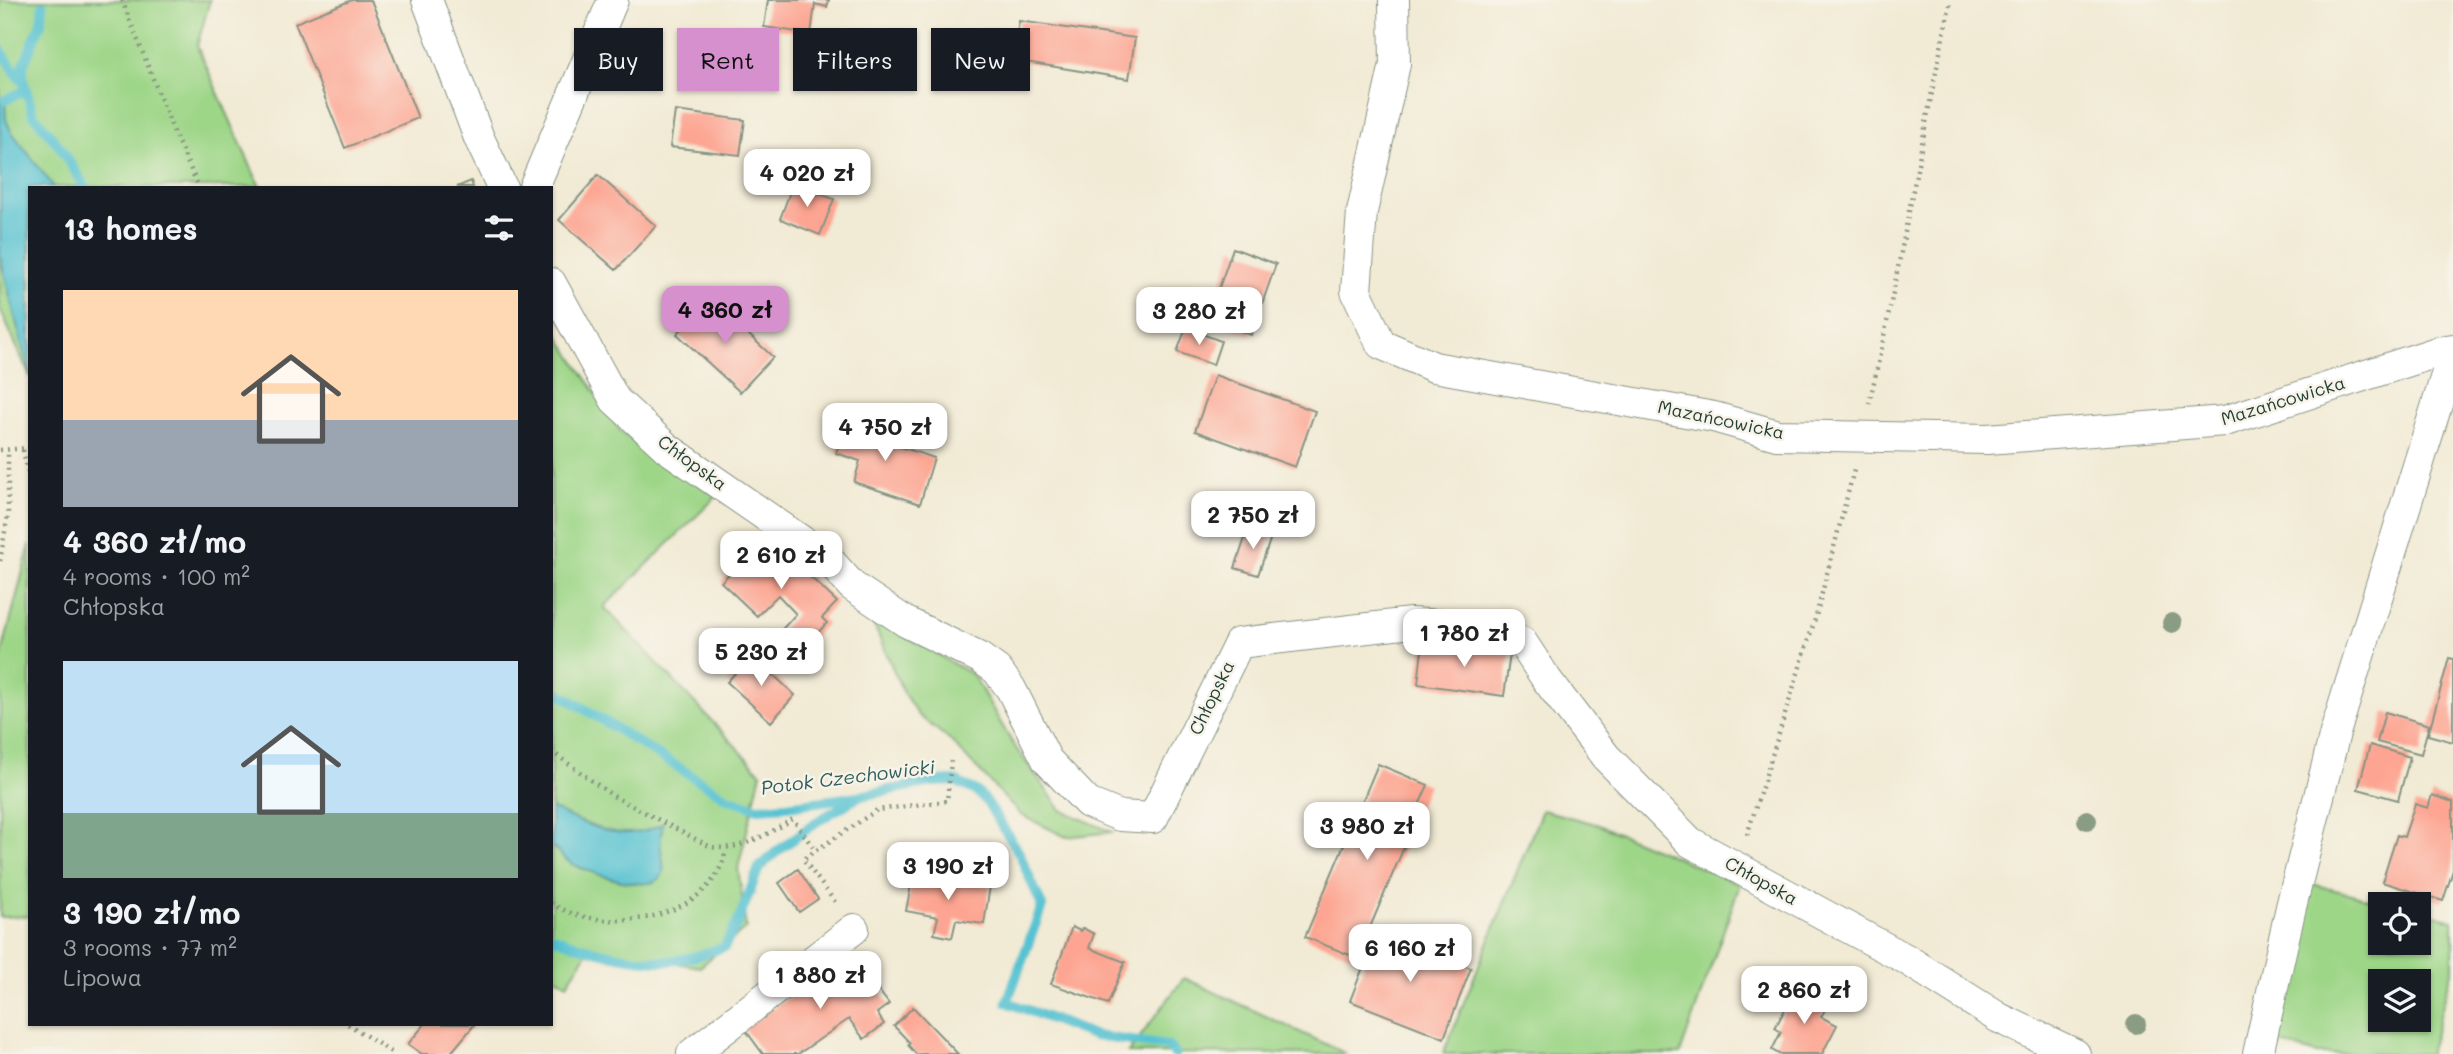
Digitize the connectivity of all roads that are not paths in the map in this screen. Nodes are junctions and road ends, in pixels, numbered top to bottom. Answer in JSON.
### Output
{"nodes":[{"id":1,"x":427,"y":0,"type":"edge"},
{"id":2,"x":613,"y":0,"type":"edge"},
{"id":3,"x":1394,"y":0,"type":"edge"},
{"id":4,"x":502,"y":186,"type":"edge"},
{"id":5,"x":534,"y":186,"type":"edge"},
{"id":6,"x":553,"y":287,"type":"edge"},
{"id":7,"x":2453,"y":351,"type":"edge"},
{"id":8,"x":854,"y":929,"type":"road end"},
{"id":9,"x":692,"y":1054,"type":"edge"},
{"id":10,"x":2075,"y":1054,"type":"edge"},
{"id":11,"x":2258,"y":1054,"type":"edge"}],
"edges":[{"from":1,"to":4,"type":"street"},
{"from":2,"to":5,"type":"street"},
{"from":3,"to":7,"type":"street","name":"Mazańcowicka"},
{"from":6,"to":10,"type":"street","name":"Chłopska"},
{"from":7,"to":11,"type":"street"},
{"from":8,"to":9,"type":"street"}]}
